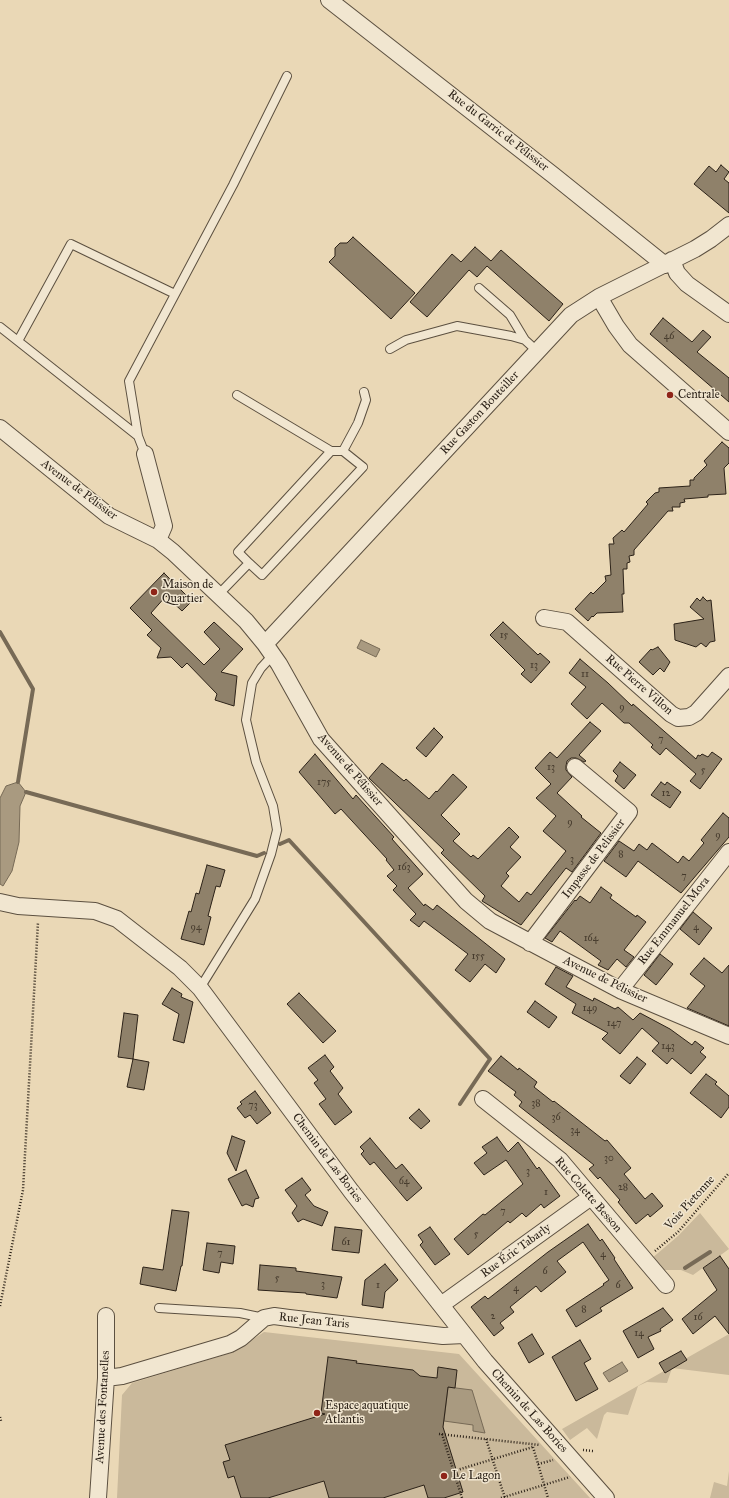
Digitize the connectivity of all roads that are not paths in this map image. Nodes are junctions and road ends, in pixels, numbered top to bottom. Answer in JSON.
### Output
{"nodes":[{"id":1,"x":329,"y":0,"type":"edge"},
{"id":2,"x":286,"y":76,"type":"dead end"},
{"id":3,"x":729,"y":225,"type":"edge"},
{"id":4,"x":668,"y":262,"type":"junction"},
{"id":5,"x":479,"y":288,"type":"dead end"},
{"id":6,"x":175,"y":294,"type":"junction"},
{"id":7,"x":599,"y":297,"type":"junction"},
{"id":8,"x":729,"y":314,"type":"edge"},
{"id":9,"x":0,"y":327,"type":"edge"},
{"id":10,"x":525,"y":340,"type":"junction"},
{"id":11,"x":18,"y":341,"type":"junction"},
{"id":12,"x":390,"y":350,"type":"dead end"},
{"id":13,"x":537,"y":351,"type":"junction"},
{"id":14,"x":364,"y":392,"type":"dead end"},
{"id":15,"x":237,"y":395,"type":"dead end"},
{"id":16,"x":0,"y":428,"type":"edge"},
{"id":17,"x":729,"y":432,"type":"edge"},
{"id":18,"x":138,"y":436,"type":"junction"},
{"id":19,"x":343,"y":450,"type":"junction"},
{"id":20,"x":331,"y":451,"type":"junction"},
{"id":21,"x":145,"y":454,"type":"joint"},
{"id":22,"x":158,"y":540,"type":"junction"},
{"id":23,"x":249,"y":563,"type":"junction"},
{"id":24,"x":219,"y":594,"type":"junction"},
{"id":25,"x":544,"y":618,"type":"dead end"},
{"id":26,"x":269,"y":650,"type":"junction"},
{"id":27,"x":729,"y":676,"type":"edge"},
{"id":28,"x":575,"y":767,"type":"dead end"},
{"id":29,"x":729,"y":852,"type":"edge"},
{"id":30,"x":0,"y":902,"type":"edge"},
{"id":31,"x":530,"y":943,"type":"junction"},
{"id":32,"x":200,"y":988,"type":"junction"},
{"id":33,"x":620,"y":990,"type":"junction"},
{"id":34,"x":729,"y":1036,"type":"edge"},
{"id":35,"x":483,"y":1100,"type":"dead end"},
{"id":36,"x":590,"y":1197,"type":"junction"},
{"id":37,"x":666,"y":1285,"type":"dead end"},
{"id":38,"x":441,"y":1305,"type":"junction"},
{"id":39,"x":159,"y":1308,"type":"dead end"},
{"id":40,"x":106,"y":1316,"type":"dead end"},
{"id":41,"x":264,"y":1318,"type":"junction"},
{"id":42,"x":464,"y":1335,"type":"junction"},
{"id":43,"x":106,"y":1378,"type":"junction"},
{"id":44,"x":98,"y":1498,"type":"edge"},
{"id":45,"x":606,"y":1498,"type":"edge"}],
"edges":[{"from":1,"to":4,"type":"street","name":"Rue du Garric de Pélissier"},
{"from":2,"to":6,"type":"lane"},
{"from":3,"to":4,"type":"street","name":"Rue Gaston Bouteiller"},
{"from":4,"to":7,"type":"street","name":"Rue Gaston Bouteiller"},
{"from":4,"to":8,"type":"street"},
{"from":5,"to":10,"type":"lane"},
{"from":6,"to":11,"type":"lane"},
{"from":6,"to":18,"type":"lane"},
{"from":7,"to":13,"type":"street","name":"Rue Gaston Bouteiller"},
{"from":7,"to":17,"type":"street"},
{"from":9,"to":11,"type":"lane"},
{"from":10,"to":12,"type":"lane"},
{"from":10,"to":13,"type":"lane"},
{"from":11,"to":18,"type":"lane"},
{"from":13,"to":26,"type":"street","name":"Rue Gaston Bouteiller"},
{"from":14,"to":19,"type":"lane"},
{"from":15,"to":20,"type":"lane"},
{"from":16,"to":22,"type":"street","name":"Avenue de Pélissier"},
{"from":18,"to":21,"type":"lane"},
{"from":19,"to":20,"type":"lane"},
{"from":19,"to":23,"type":"lane"},
{"from":20,"to":23,"type":"lane"},
{"from":21,"to":22,"type":"street"},
{"from":22,"to":24,"type":"street","name":"Avenue de Pélissier"},
{"from":23,"to":24,"type":"lane"},
{"from":24,"to":26,"type":"street","name":"Avenue de Pélissier"},
{"from":25,"to":27,"type":"street","name":"Rue Pierre Villon"},
{"from":26,"to":31,"type":"street","name":"Avenue de Pélissier"},
{"from":26,"to":32,"type":"lane"},
{"from":28,"to":31,"type":"street","name":"Impasse de Pelissier"},
{"from":29,"to":33,"type":"street","name":"Rue Emmanuel Mora"},
{"from":30,"to":32,"type":"street","name":"Chemin de Las Bories"},
{"from":31,"to":33,"type":"street","name":"Avenue de Pélissier"},
{"from":32,"to":38,"type":"street","name":"Chemin de Las Bories"},
{"from":33,"to":34,"type":"street","name":"Avenue de Pélissier"},
{"from":35,"to":36,"type":"street","name":"Rue Colette Besson"},
{"from":36,"to":37,"type":"street","name":"Rue Colette Besson"},
{"from":36,"to":38,"type":"street","name":"Rue Éric Tabarly"},
{"from":38,"to":42,"type":"street","name":"Chemin de Las Bories"},
{"from":39,"to":41,"type":"lane"},
{"from":40,"to":43,"type":"street","name":"Avenue des Fontanelles"},
{"from":41,"to":42,"type":"street","name":"Rue Jean Taris"},
{"from":41,"to":43,"type":"street","name":"Rue Jean Taris"},
{"from":42,"to":45,"type":"street","name":"Chemin de Las Bories"},
{"from":43,"to":44,"type":"street","name":"Avenue des Fontanelles"}]}
